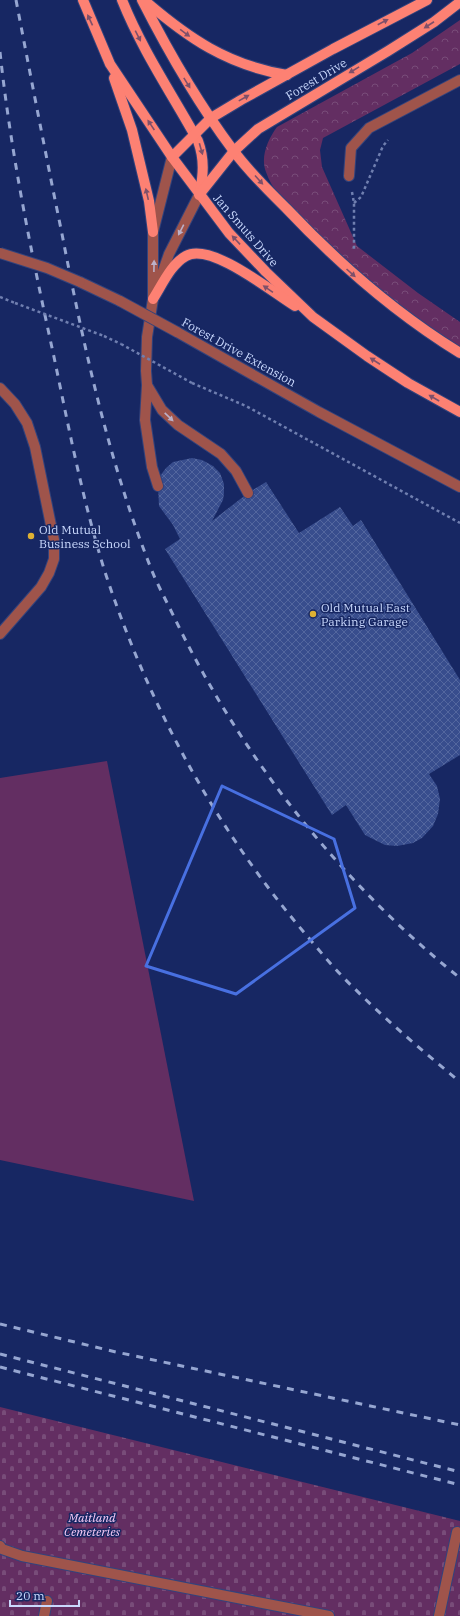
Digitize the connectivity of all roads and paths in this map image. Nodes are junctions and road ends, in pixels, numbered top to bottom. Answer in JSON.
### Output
{"nodes":[{"id":1,"x":83,"y":0,"type":"edge"},
{"id":2,"x":122,"y":0,"type":"edge"},
{"id":3,"x":143,"y":0,"type":"edge"},
{"id":4,"x":427,"y":0,"type":"edge"},
{"id":5,"x":460,"y":2,"type":"edge"},
{"id":6,"x":110,"y":64,"type":"junction"},
{"id":7,"x":287,"y":75,"type":"junction"},
{"id":8,"x":460,"y":80,"type":"edge"},
{"id":9,"x":211,"y":118,"type":"junction"},
{"id":10,"x":194,"y":134,"type":"junction"},
{"id":11,"x":388,"y":140,"type":"dead end"},
{"id":12,"x":234,"y":151,"type":"junction"},
{"id":13,"x":172,"y":157,"type":"junction"},
{"id":14,"x":349,"y":176,"type":"joint"},
{"id":15,"x":199,"y":195,"type":"junction"},
{"id":16,"x":354,"y":203,"type":"junction"},
{"id":17,"x":153,"y":232,"type":"junction"},
{"id":18,"x":0,"y":253,"type":"edge"},
{"id":19,"x":354,"y":253,"type":"dead end"},
{"id":20,"x":0,"y":297,"type":"edge"},
{"id":21,"x":153,"y":300,"type":"junction"},
{"id":22,"x":313,"y":317,"type":"junction"},
{"id":23,"x":460,"y":353,"type":"edge"},
{"id":24,"x":147,"y":385,"type":"junction"},
{"id":25,"x":0,"y":388,"type":"edge"},
{"id":26,"x":460,"y":412,"type":"edge"},
{"id":27,"x":158,"y":486,"type":"dead end"},
{"id":28,"x":460,"y":487,"type":"edge"},
{"id":29,"x":248,"y":494,"type":"dead end"},
{"id":30,"x":460,"y":523,"type":"edge"},
{"id":31,"x":0,"y":634,"type":"edge"},
{"id":32,"x":457,"y":1532,"type":"dead end"},
{"id":33,"x":0,"y":1546,"type":"edge"},
{"id":34,"x":47,"y":1601,"type":"dead end"},
{"id":35,"x":44,"y":1616,"type":"edge"},
{"id":36,"x":329,"y":1616,"type":"edge"},
{"id":37,"x":439,"y":1616,"type":"edge"}],
"edges":[{"from":6,"to":1,"type":"main road","name":"Jan Smuts Drive","one_way":true},
{"from":2,"to":10,"type":"main road","one_way":true},
{"from":3,"to":7,"type":"main road","one_way":true},
{"from":3,"to":9,"type":"main road","one_way":true},
{"from":7,"to":4,"type":"main road","name":"Forest Drive","one_way":true},
{"from":5,"to":12,"type":"main road","name":"Forest Drive","one_way":true},
{"from":13,"to":6,"type":"main road","name":"Jan Smuts Drive","one_way":true},
{"from":17,"to":6,"type":"main road","one_way":true},
{"from":9,"to":7,"type":"main road","name":"Forest Drive","one_way":true},
{"from":8,"to":14,"type":"street"},
{"from":9,"to":10,"type":"main road","name":"Forest Drive"},
{"from":9,"to":12,"type":"main road"},
{"from":10,"to":13,"type":"main road","name":"Forest Drive"},
{"from":10,"to":15,"type":"main road","one_way":true},
{"from":11,"to":16,"type":"path"},
{"from":12,"to":15,"type":"main road","name":"Forest Drive"},
{"from":12,"to":23,"type":"main road","one_way":true},
{"from":13,"to":15,"type":"main road","name":"Jan Smuts Drive"},
{"from":13,"to":17,"type":"street"},
{"from":14,"to":16,"type":"path"},
{"from":15,"to":21,"type":"street","one_way":true},
{"from":22,"to":15,"type":"main road","name":"Jan Smuts Drive","one_way":true},
{"from":16,"to":19,"type":"path"},
{"from":21,"to":17,"type":"street","one_way":true},
{"from":18,"to":28,"type":"street","name":"Forest Drive Extension","bridge":true},
{"from":20,"to":30,"type":"path","bridge":true},
{"from":22,"to":21,"type":"main road","one_way":true},
{"from":21,"to":24,"type":"street"},
{"from":26,"to":22,"type":"main road","name":"Jan Smuts Drive","one_way":true},
{"from":24,"to":27,"type":"street"},
{"from":24,"to":29,"type":"street","one_way":true},
{"from":25,"to":31,"type":"street"},
{"from":32,"to":37,"type":"street"},
{"from":33,"to":36,"type":"street"},
{"from":34,"to":35,"type":"street"}]}
